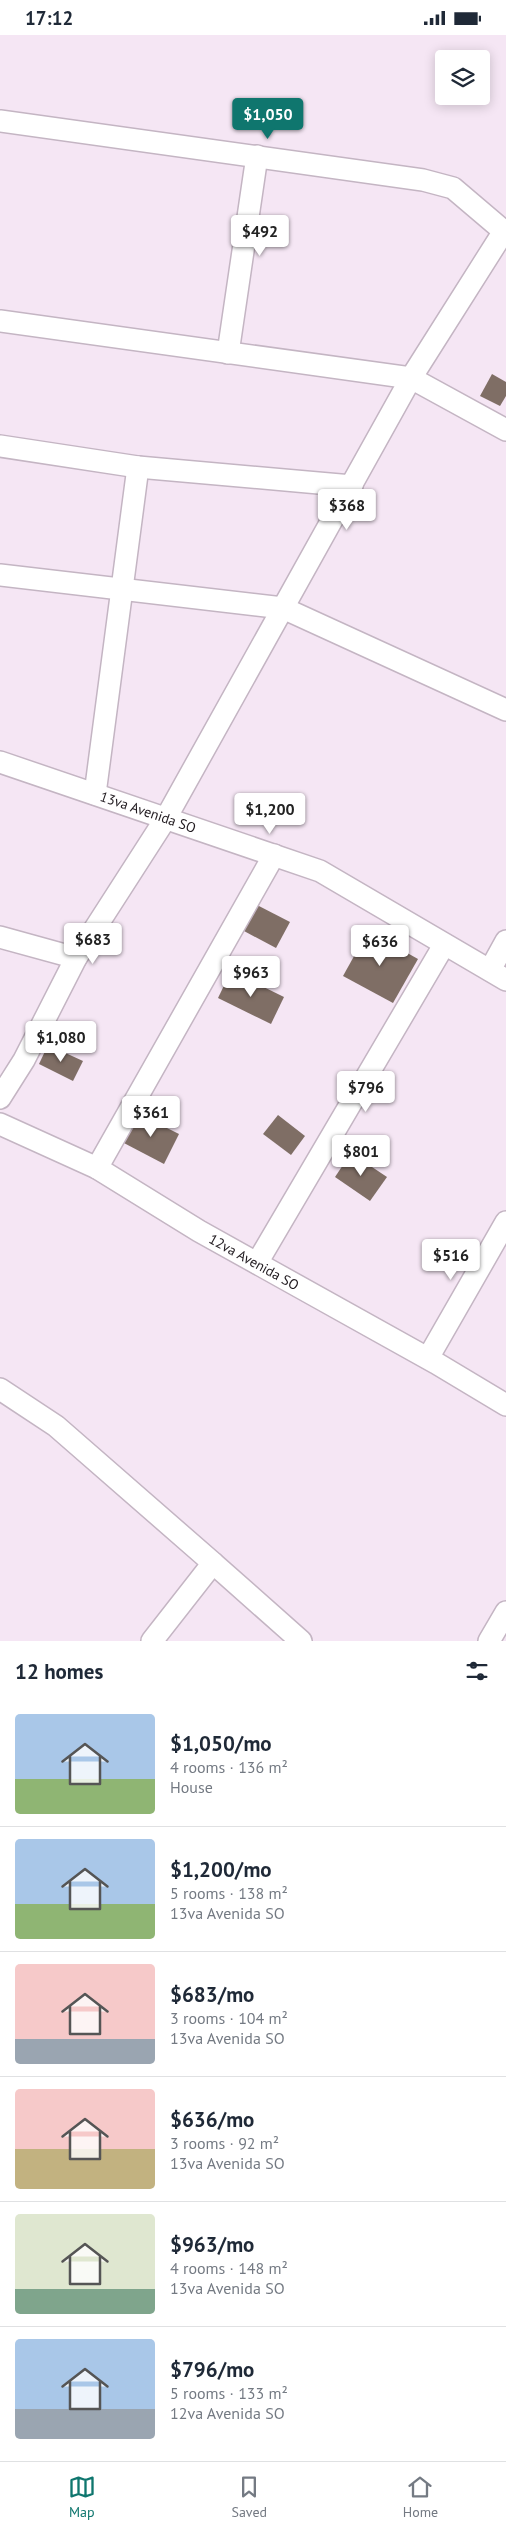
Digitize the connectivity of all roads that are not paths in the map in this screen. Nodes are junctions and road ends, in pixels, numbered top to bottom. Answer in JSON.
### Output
{"nodes":[{"id":1,"x":0,"y":121,"type":"edge"},
{"id":2,"x":256,"y":156,"type":"junction"},
{"id":3,"x":505,"y":232,"type":"edge"},
{"id":4,"x":0,"y":327,"type":"edge"},
{"id":5,"x":228,"y":353,"type":"junction"},
{"id":6,"x":411,"y":378,"type":"junction"},
{"id":7,"x":506,"y":430,"type":"edge"},
{"id":8,"x":0,"y":446,"type":"edge"},
{"id":9,"x":138,"y":467,"type":"junction"},
{"id":10,"x":352,"y":486,"type":"junction"},
{"id":11,"x":0,"y":575,"type":"edge"},
{"id":12,"x":122,"y":590,"type":"junction"},
{"id":13,"x":283,"y":608,"type":"junction"},
{"id":14,"x":506,"y":709,"type":"edge"},
{"id":15,"x":0,"y":762,"type":"edge"},
{"id":16,"x":95,"y":794,"type":"junction"},
{"id":17,"x":166,"y":818,"type":"junction"},
{"id":18,"x":274,"y":855,"type":"junction"},
{"id":19,"x":0,"y":937,"type":"edge"},
{"id":20,"x":506,"y":941,"type":"edge"},
{"id":21,"x":444,"y":945,"type":"junction"},
{"id":22,"x":76,"y":958,"type":"junction"},
{"id":23,"x":498,"y":975,"type":"edge"},
{"id":24,"x":0,"y":1098,"type":"edge"},
{"id":25,"x":0,"y":1124,"type":"edge"},
{"id":26,"x":97,"y":1168,"type":"junction"},
{"id":27,"x":506,"y":1222,"type":"edge"},
{"id":28,"x":257,"y":1263,"type":"junction"},
{"id":29,"x":428,"y":1358,"type":"junction"},
{"id":30,"x":0,"y":1389,"type":"edge"},
{"id":31,"x":506,"y":1405,"type":"edge"},
{"id":32,"x":213,"y":1563,"type":"junction"},
{"id":33,"x":506,"y":1612,"type":"edge"},
{"id":34,"x":152,"y":1641,"type":"edge"},
{"id":35,"x":301,"y":1641,"type":"edge"},
{"id":36,"x":489,"y":1641,"type":"edge"}],
"edges":[{"from":1,"to":2,"type":"street"},
{"from":2,"to":3,"type":"street"},
{"from":2,"to":5,"type":"street"},
{"from":3,"to":6,"type":"street"},
{"from":4,"to":5,"type":"street"},
{"from":5,"to":6,"type":"street"},
{"from":6,"to":7,"type":"street"},
{"from":6,"to":10,"type":"street"},
{"from":8,"to":9,"type":"street"},
{"from":9,"to":10,"type":"street"},
{"from":9,"to":12,"type":"street"},
{"from":10,"to":13,"type":"street"},
{"from":11,"to":12,"type":"street"},
{"from":12,"to":13,"type":"street"},
{"from":12,"to":16,"type":"street"},
{"from":13,"to":14,"type":"street"},
{"from":13,"to":17,"type":"street"},
{"from":15,"to":16,"type":"street","name":"13va Avenida SO"},
{"from":16,"to":17,"type":"street","name":"13va Avenida SO"},
{"from":17,"to":18,"type":"street","name":"13va Avenida SO"},
{"from":17,"to":22,"type":"street"},
{"from":18,"to":21,"type":"street","name":"13va Avenida SO"},
{"from":18,"to":26,"type":"street"},
{"from":19,"to":22,"type":"street"},
{"from":20,"to":23,"type":"street"},
{"from":21,"to":23,"type":"street","name":"13va Avenida SO"},
{"from":21,"to":28,"type":"street"},
{"from":22,"to":24,"type":"street"},
{"from":25,"to":26,"type":"street","name":"12va Avenida SO"},
{"from":26,"to":28,"type":"street","name":"12va Avenida SO"},
{"from":27,"to":29,"type":"street"},
{"from":28,"to":29,"type":"street","name":"12va Avenida SO"},
{"from":29,"to":31,"type":"street","name":"12va Avenida SO"},
{"from":30,"to":32,"type":"street"},
{"from":32,"to":34,"type":"street"},
{"from":32,"to":35,"type":"street"},
{"from":33,"to":36,"type":"street"}]}
